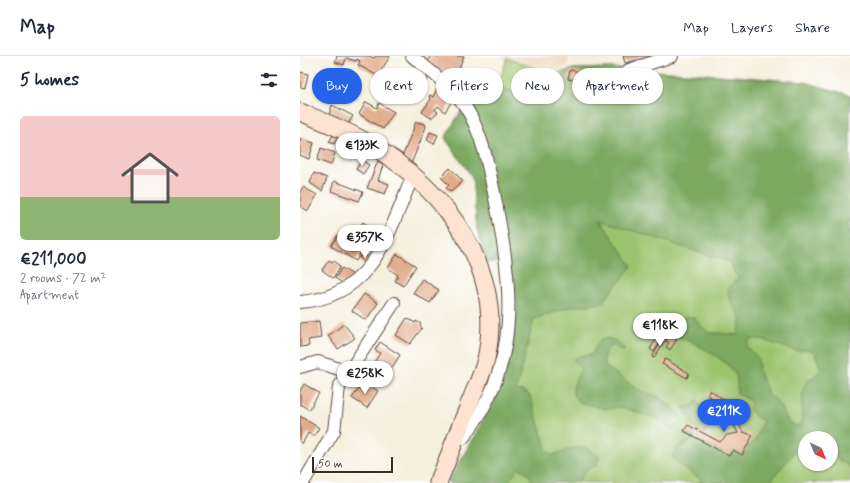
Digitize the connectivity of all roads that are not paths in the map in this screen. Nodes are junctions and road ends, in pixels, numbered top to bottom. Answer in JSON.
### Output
{"nodes":[{"id":1,"x":412,"y":56,"type":"edge"},
{"id":2,"x":672,"y":56,"type":"edge"},
{"id":3,"x":636,"y":68,"type":"edge"},
{"id":4,"x":300,"y":112,"type":"edge"},
{"id":5,"x":413,"y":176,"type":"junction"},
{"id":6,"x":300,"y":302,"type":"edge"},
{"id":7,"x":394,"y":303,"type":"dead end"},
{"id":8,"x":300,"y":367,"type":"edge"},
{"id":9,"x":348,"y":372,"type":"junction"},
{"id":10,"x":457,"y":436,"type":"junction"},
{"id":11,"x":303,"y":483,"type":"edge"},
{"id":12,"x":438,"y":483,"type":"edge"}],
"edges":[{"from":1,"to":10,"type":"street"},
{"from":2,"to":3,"type":"street"},
{"from":4,"to":5,"type":"main road"},
{"from":5,"to":6,"type":"street"},
{"from":5,"to":10,"type":"main road"},
{"from":7,"to":9,"type":"street"},
{"from":8,"to":9,"type":"street"},
{"from":9,"to":11,"type":"street"},
{"from":10,"to":12,"type":"main road"}]}
